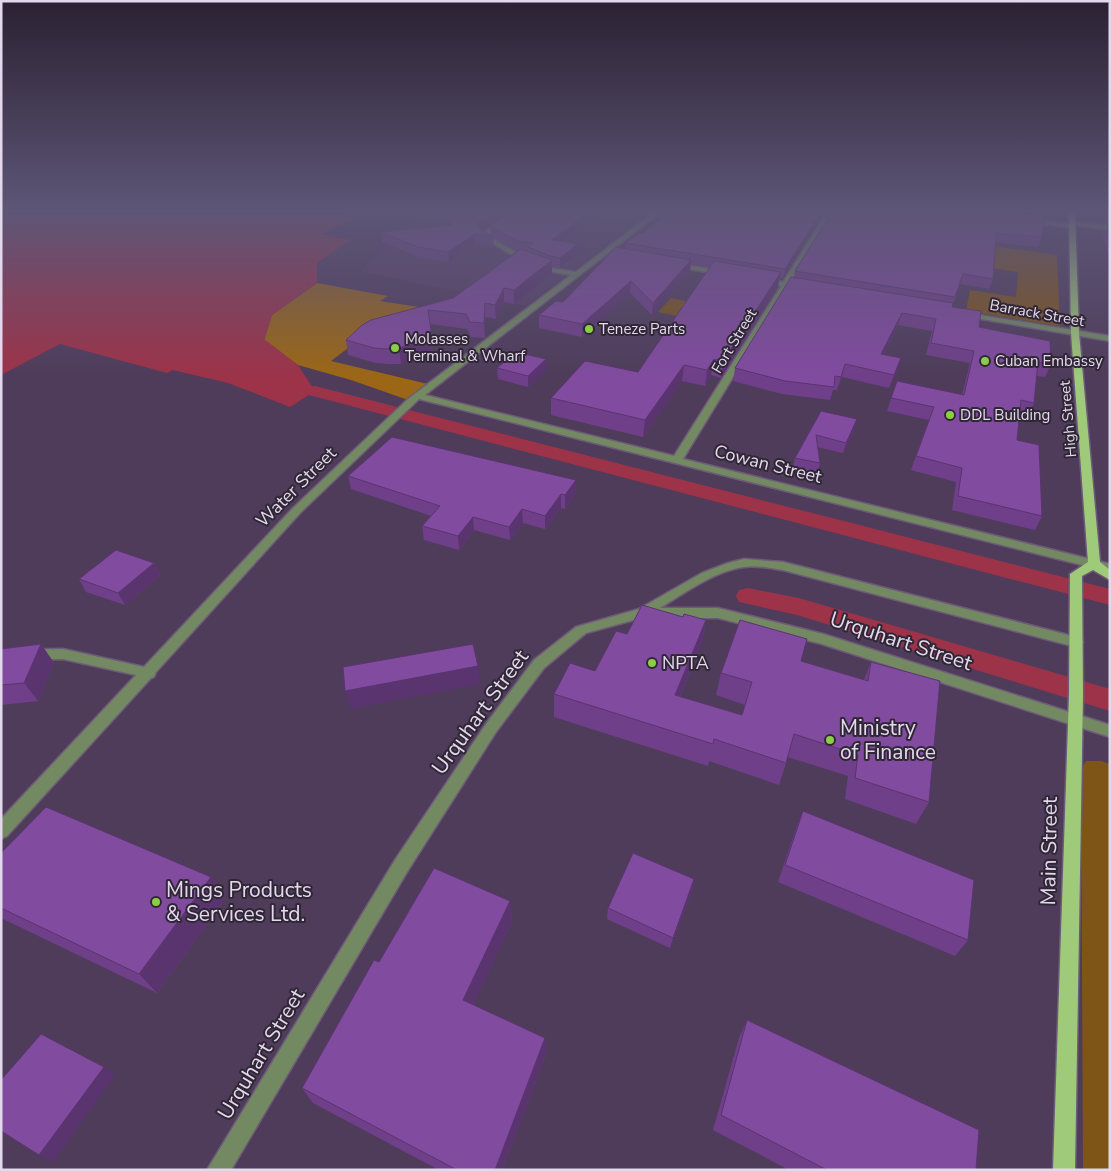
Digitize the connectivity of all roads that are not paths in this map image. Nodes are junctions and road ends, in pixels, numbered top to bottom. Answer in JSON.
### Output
{"nodes":[{"id":1,"x":540,"y":267,"type":"edge"},
{"id":2,"x":588,"y":267,"type":"edge"},
{"id":3,"x":684,"y":267,"type":"edge"},
{"id":4,"x":795,"y":267,"type":"edge"},
{"id":5,"x":1073,"y":267,"type":"edge"},
{"id":6,"x":578,"y":274,"type":"junction"},
{"id":7,"x":728,"y":274,"type":"edge"},
{"id":8,"x":756,"y":279,"type":"edge"},
{"id":9,"x":784,"y":284,"type":"junction"},
{"id":10,"x":813,"y":289,"type":"edge"},
{"id":11,"x":959,"y":313,"type":"edge"},
{"id":12,"x":1075,"y":333,"type":"junction"},
{"id":13,"x":1110,"y":339,"type":"edge"},
{"id":14,"x":415,"y":398,"type":"junction"},
{"id":15,"x":677,"y":460,"type":"junction"},
{"id":16,"x":1094,"y":564,"type":"junction"},
{"id":17,"x":1110,"y":568,"type":"edge"},
{"id":18,"x":1110,"y":576,"type":"edge"},
{"id":19,"x":641,"y":613,"type":"junction"},
{"id":20,"x":1076,"y":642,"type":"junction"},
{"id":21,"x":1,"y":655,"type":"edge"},
{"id":22,"x":148,"y":673,"type":"junction"},
{"id":23,"x":1074,"y":721,"type":"junction"},
{"id":24,"x":1110,"y":731,"type":"edge"},
{"id":25,"x":1,"y":831,"type":"edge"},
{"id":26,"x":218,"y":1170,"type":"edge"},
{"id":27,"x":1064,"y":1170,"type":"edge"}],
"edges":[{"from":1,"to":6,"type":"street"},
{"from":2,"to":6,"type":"street","name":"Water Street"},
{"from":3,"to":7,"type":"street"},
{"from":4,"to":9,"type":"street","name":"Fort Street"},
{"from":5,"to":12,"type":"main road","name":"High Street"},
{"from":6,"to":14,"type":"street","name":"Water Street"},
{"from":8,"to":9,"type":"street"},
{"from":9,"to":10,"type":"street"},
{"from":9,"to":15,"type":"street","name":"Fort Street"},
{"from":11,"to":12,"type":"street","name":"Barrack Street"},
{"from":12,"to":13,"type":"street","name":"Barrack Street"},
{"from":12,"to":16,"type":"main road","name":"High Street"},
{"from":14,"to":15,"type":"street","name":"Cowan Street"},
{"from":14,"to":22,"type":"street","name":"Water Street"},
{"from":15,"to":16,"type":"street","name":"Cowan Street"},
{"from":16,"to":17,"type":"street","name":"Cowan Street"},
{"from":16,"to":18,"type":"main road"},
{"from":16,"to":20,"type":"main road","name":"Main Street"},
{"from":19,"to":20,"type":"street"},
{"from":19,"to":23,"type":"street","name":"Urquhart Street"},
{"from":19,"to":26,"type":"street","name":"Urquhart Street"},
{"from":20,"to":23,"type":"main road","name":"Main Street"},
{"from":21,"to":22,"type":"street"},
{"from":22,"to":25,"type":"street","name":"Water Street"},
{"from":23,"to":24,"type":"street","name":"Urquhart Street"},
{"from":23,"to":27,"type":"main road","name":"Main Street"}]}
